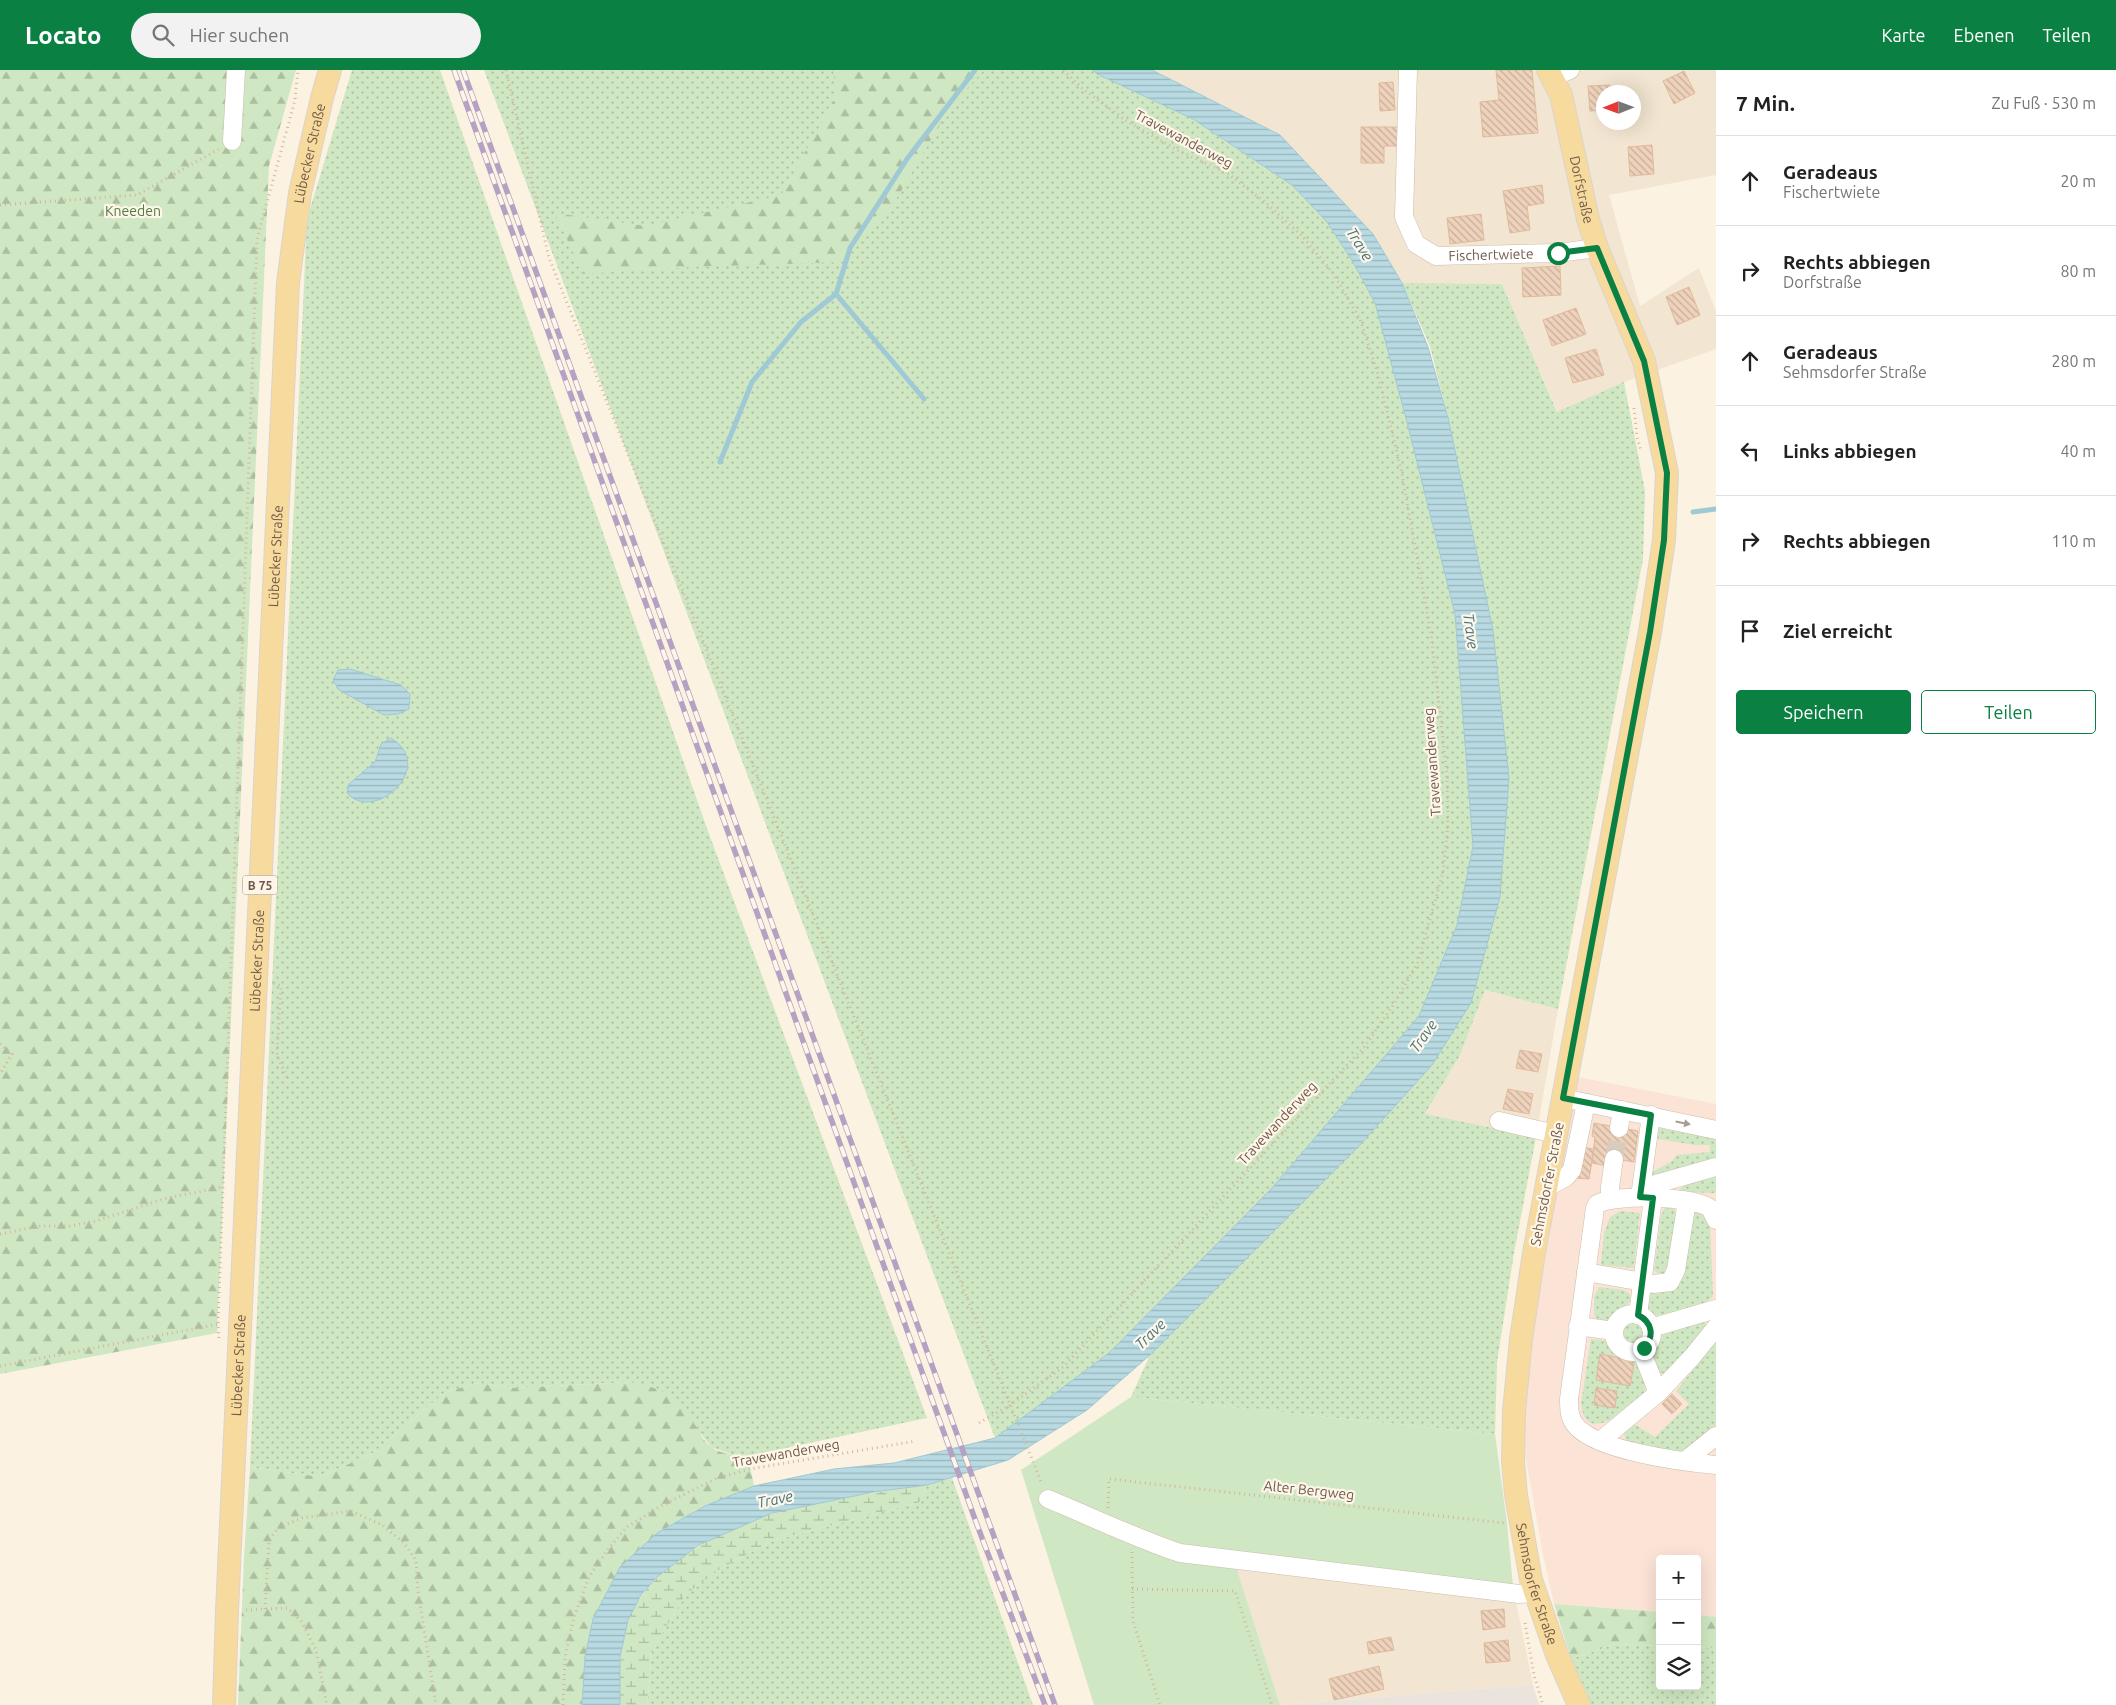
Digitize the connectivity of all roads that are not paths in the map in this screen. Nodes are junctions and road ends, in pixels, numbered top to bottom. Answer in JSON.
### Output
{"nodes":[{"id":1,"x":236,"y":70,"type":"edge"},
{"id":2,"x":330,"y":70,"type":"edge"},
{"id":3,"x":1408,"y":70,"type":"edge"},
{"id":4,"x":1557,"y":72,"type":"edge"},
{"id":5,"x":232,"y":141,"type":"road end"},
{"id":6,"x":1597,"y":248,"type":"junction"},
{"id":7,"x":1657,"y":422,"type":"joint"},
{"id":8,"x":1563,"y":1098,"type":"junction"},
{"id":9,"x":1586,"y":1103,"type":"junction"},
{"id":10,"x":1622,"y":1110,"type":"junction"},
{"id":11,"x":1651,"y":1115,"type":"junction"},
{"id":12,"x":1499,"y":1121,"type":"dead end"},
{"id":13,"x":1619,"y":1128,"type":"tunnel mouth"},
{"id":14,"x":1716,"y":1130,"type":"edge"},
{"id":15,"x":1556,"y":1134,"type":"junction"},
{"id":16,"x":1614,"y":1159,"type":"tunnel mouth"},
{"id":17,"x":1716,"y":1167,"type":"edge"},
{"id":18,"x":1546,"y":1188,"type":"junction"},
{"id":19,"x":1647,"y":1197,"type":"junction"},
{"id":20,"x":1610,"y":1200,"type":"junction"},
{"id":21,"x":1687,"y":1201,"type":"junction"},
{"id":22,"x":1716,"y":1220,"type":"edge"},
{"id":23,"x":1586,"y":1272,"type":"junction"},
{"id":24,"x":1643,"y":1282,"type":"junction"},
{"id":25,"x":1716,"y":1309,"type":"edge"},
{"id":26,"x":1638,"y":1315,"type":"junction"},
{"id":27,"x":1578,"y":1326,"type":"junction"},
{"id":28,"x":1716,"y":1327,"type":"edge"},
{"id":29,"x":1651,"y":1328,"type":"junction"},
{"id":30,"x":1614,"y":1331,"type":"junction"},
{"id":31,"x":1641,"y":1350,"type":"junction"},
{"id":32,"x":1658,"y":1393,"type":"junction"},
{"id":33,"x":1716,"y":1436,"type":"edge"},
{"id":34,"x":1600,"y":1441,"type":"junction"},
{"id":35,"x":1686,"y":1460,"type":"junction"},
{"id":36,"x":1716,"y":1465,"type":"edge"},
{"id":37,"x":1048,"y":1499,"type":"road end"},
{"id":38,"x":1527,"y":1593,"type":"junction"},
{"id":39,"x":224,"y":1705,"type":"edge"},
{"id":40,"x":1580,"y":1705,"type":"edge"}],
"edges":[{"from":1,"to":5,"type":"street"},
{"from":2,"to":39,"type":"main road","name":"Lübecker Straße","number":"B 75"},
{"from":3,"to":6,"type":"street","name":"Fischertwiete"},
{"from":4,"to":6,"type":"main road","name":"Dorfstraße"},
{"from":6,"to":7,"type":"main road","name":"Dorfstraße"},
{"from":7,"to":8,"type":"main road","name":"Sehmsdorfer Straße"},
{"from":8,"to":9,"type":"street"},
{"from":8,"to":15,"type":"main road","name":"Sehmsdorfer Straße"},
{"from":9,"to":10,"type":"street"},
{"from":9,"to":18,"type":"street"},
{"from":10,"to":11,"type":"street"},
{"from":10,"to":13,"type":"street"},
{"from":11,"to":14,"type":"street","one_way":true},
{"from":11,"to":19,"type":"street"},
{"from":12,"to":15,"type":"street"},
{"from":15,"to":18,"type":"main road","name":"Sehmsdorfer Straße"},
{"from":16,"to":20,"type":"street"},
{"from":17,"to":19,"type":"street"},
{"from":18,"to":38,"type":"main road","name":"Sehmsdorfer Straße"},
{"from":19,"to":20,"type":"street"},
{"from":19,"to":21,"type":"street"},
{"from":19,"to":24,"type":"street"},
{"from":20,"to":23,"type":"street"},
{"from":21,"to":22,"type":"street"},
{"from":21,"to":24,"type":"street"},
{"from":23,"to":24,"type":"street"},
{"from":23,"to":27,"type":"street"},
{"from":24,"to":26,"type":"street"},
{"from":25,"to":29,"type":"street"},
{"from":26,"to":29,"type":"street"},
{"from":26,"to":30,"type":"street"},
{"from":27,"to":30,"type":"street"},
{"from":27,"to":34,"type":"street"},
{"from":28,"to":32,"type":"street"},
{"from":29,"to":31,"type":"street"},
{"from":30,"to":31,"type":"street"},
{"from":31,"to":32,"type":"street"},
{"from":32,"to":34,"type":"street"},
{"from":33,"to":35,"type":"street"},
{"from":34,"to":35,"type":"street"},
{"from":35,"to":36,"type":"street"},
{"from":37,"to":38,"type":"street"},
{"from":38,"to":40,"type":"main road","name":"Sehmsdorfer Straße"}]}
